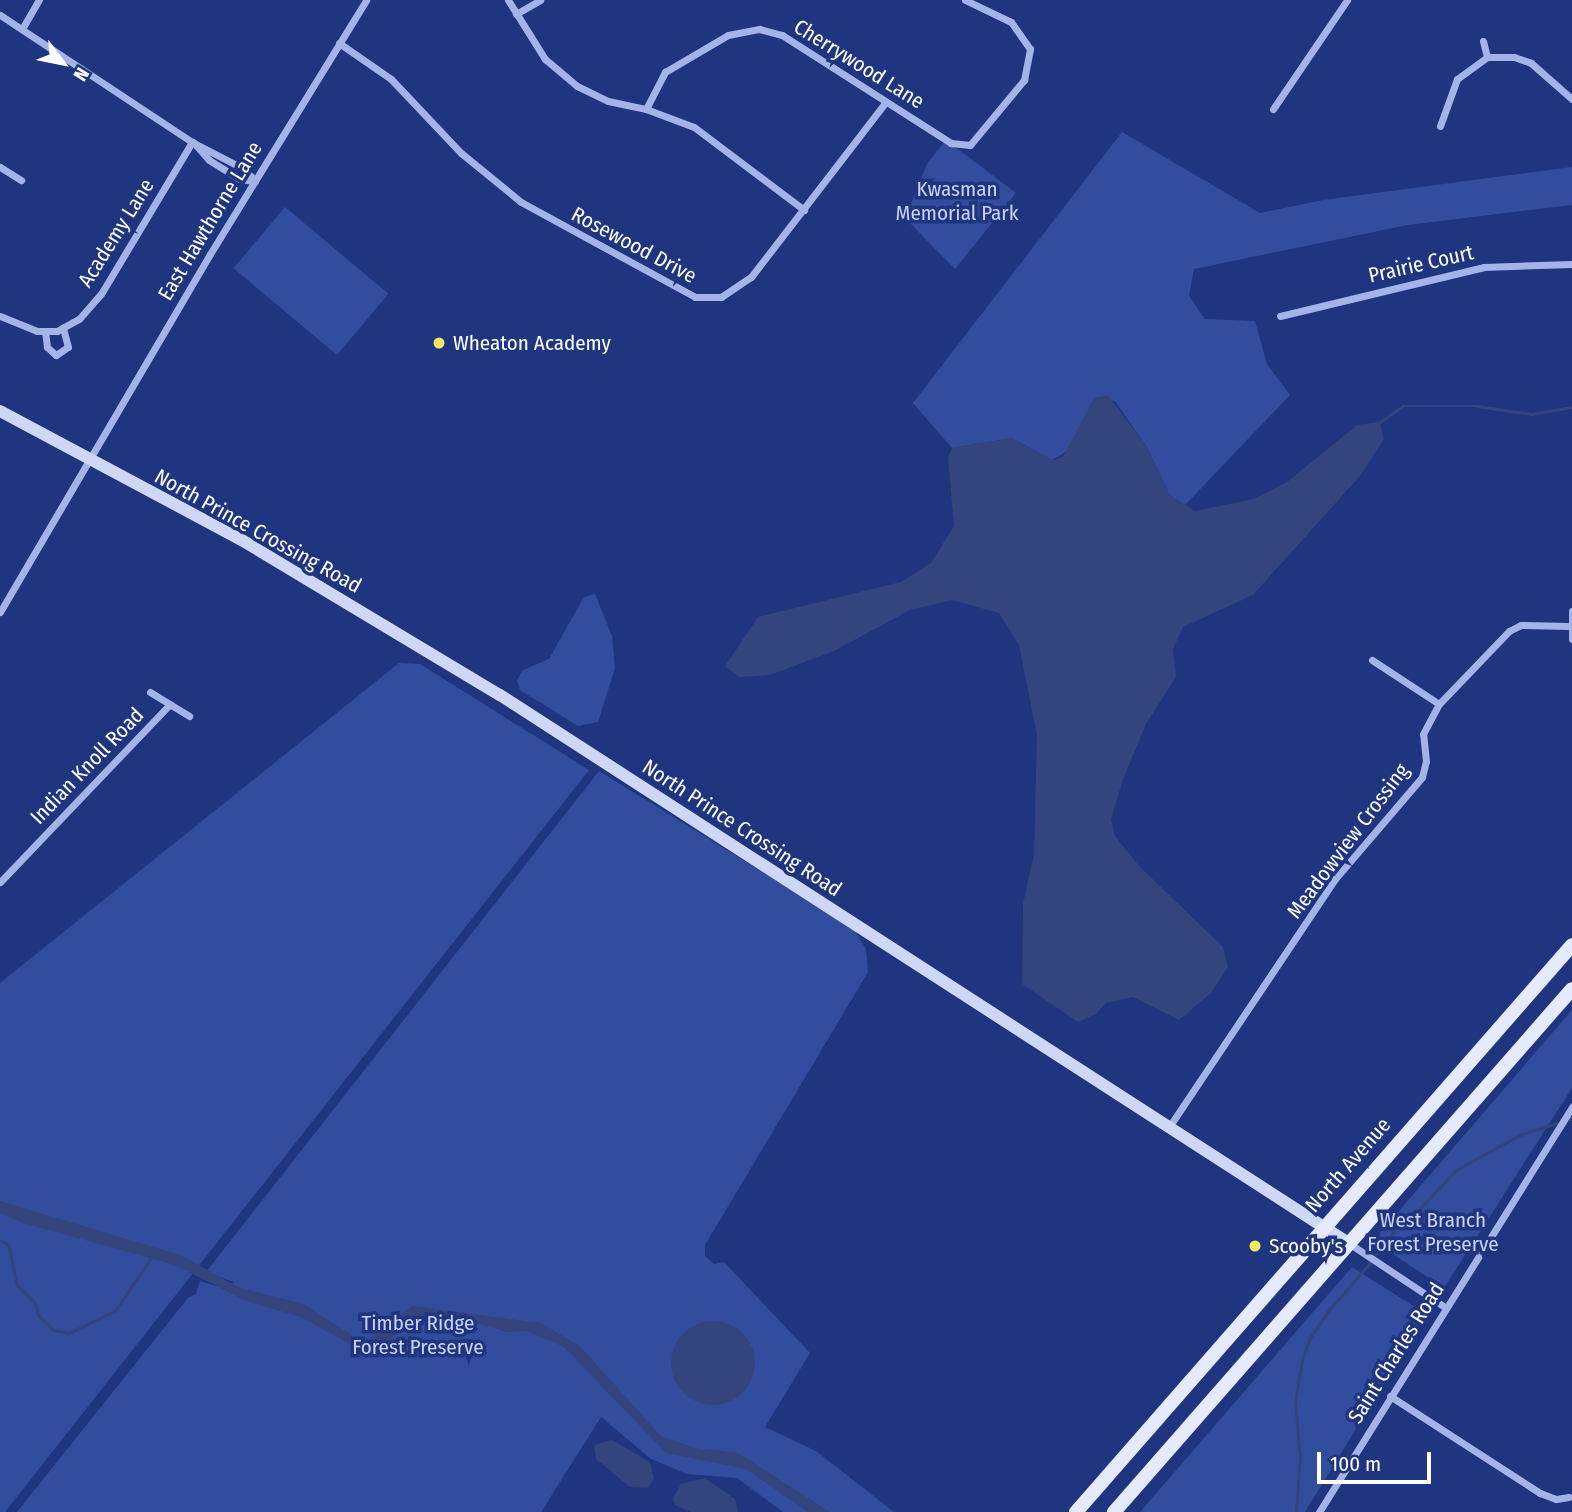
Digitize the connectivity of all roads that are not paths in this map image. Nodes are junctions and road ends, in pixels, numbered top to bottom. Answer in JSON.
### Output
{"nodes":[{"id":1,"x":39,"y":0,"type":"edge"},
{"id":2,"x":366,"y":0,"type":"edge"},
{"id":3,"x":508,"y":0,"type":"edge"},
{"id":4,"x":540,"y":0,"type":"edge"},
{"id":5,"x":965,"y":0,"type":"edge"},
{"id":6,"x":1347,"y":0,"type":"edge"},
{"id":7,"x":516,"y":14,"type":"junction"},
{"id":8,"x":0,"y":15,"type":"edge"},
{"id":9,"x":22,"y":29,"type":"junction"},
{"id":10,"x":1483,"y":41,"type":"dead end"},
{"id":11,"x":339,"y":43,"type":"junction"},
{"id":12,"x":1487,"y":57,"type":"junction"},
{"id":13,"x":1572,"y":99,"type":"edge"},
{"id":14,"x":886,"y":102,"type":"junction"},
{"id":15,"x":646,"y":108,"type":"junction"},
{"id":16,"x":1273,"y":109,"type":"dead end"},
{"id":17,"x":1440,"y":126,"type":"dead end"},
{"id":18,"x":192,"y":142,"type":"junction"},
{"id":19,"x":0,"y":167,"type":"edge"},
{"id":20,"x":21,"y":180,"type":"dead end"},
{"id":21,"x":255,"y":181,"type":"junction"},
{"id":22,"x":804,"y":210,"type":"junction"},
{"id":23,"x":1572,"y":264,"type":"edge"},
{"id":24,"x":0,"y":316,"type":"edge"},
{"id":25,"x":1280,"y":316,"type":"dead end"},
{"id":26,"x":60,"y":329,"type":"junction"},
{"id":27,"x":45,"y":331,"type":"junction"},
{"id":28,"x":0,"y":411,"type":"edge"},
{"id":29,"x":86,"y":461,"type":"junction"},
{"id":30,"x":1,"y":606,"type":"edge"},
{"id":31,"x":1572,"y":611,"type":"edge"},
{"id":32,"x":1569,"y":626,"type":"junction"},
{"id":33,"x":1572,"y":639,"type":"edge"},
{"id":34,"x":1371,"y":660,"type":"dead end"},
{"id":35,"x":150,"y":692,"type":"dead end"},
{"id":36,"x":170,"y":704,"type":"junction"},
{"id":37,"x":1439,"y":704,"type":"junction"},
{"id":38,"x":189,"y":716,"type":"dead end"},
{"id":39,"x":0,"y":882,"type":"edge"},
{"id":40,"x":1572,"y":945,"type":"edge"},
{"id":41,"x":1572,"y":989,"type":"edge"},
{"id":42,"x":1572,"y":1107,"type":"edge"},
{"id":43,"x":1169,"y":1127,"type":"junction"},
{"id":44,"x":1322,"y":1226,"type":"junction"},
{"id":45,"x":1350,"y":1244,"type":"junction"},
{"id":46,"x":1445,"y":1307,"type":"junction"},
{"id":47,"x":1390,"y":1395,"type":"junction"},
{"id":48,"x":1569,"y":1497,"type":"dead end"},
{"id":49,"x":1076,"y":1512,"type":"edge"},
{"id":50,"x":1114,"y":1512,"type":"edge"},
{"id":51,"x":1319,"y":1512,"type":"edge"}],
"edges":[{"from":1,"to":9,"type":"street"},
{"from":2,"to":11,"type":"street","name":"East Hawthorne Lane"},
{"from":3,"to":7,"type":"street"},
{"from":4,"to":7,"type":"street"},
{"from":5,"to":14,"type":"street","name":"Cherrywood Lane"},
{"from":6,"to":16,"type":"street"},
{"from":7,"to":15,"type":"street"},
{"from":8,"to":9,"type":"street"},
{"from":9,"to":18,"type":"street"},
{"from":10,"to":12,"type":"street"},
{"from":11,"to":21,"type":"street","name":"East Hawthorne Lane"},
{"from":11,"to":22,"type":"street","name":"Rosewood Drive"},
{"from":12,"to":13,"type":"street"},
{"from":12,"to":17,"type":"street"},
{"from":14,"to":15,"type":"street","name":"Cherrywood Lane"},
{"from":14,"to":22,"type":"street","name":"Rosewood Drive"},
{"from":15,"to":22,"type":"street"},
{"from":18,"to":21,"type":"street"},
{"from":18,"to":26,"type":"street","name":"Academy Lane"},
{"from":19,"to":20,"type":"street"},
{"from":21,"to":29,"type":"street","name":"East Hawthorne Lane"},
{"from":23,"to":25,"type":"street","name":"Prairie Court"},
{"from":24,"to":27,"type":"street"},
{"from":26,"to":27,"type":"street"},
{"from":26,"to":27,"type":"street"},
{"from":28,"to":29,"type":"street","name":"North Prince Crossing Road"},
{"from":29,"to":30,"type":"street","name":"East Hawthorne Lane"},
{"from":29,"to":43,"type":"street","name":"North Prince Crossing Road"},
{"from":31,"to":32,"type":"street"},
{"from":32,"to":33,"type":"street"},
{"from":32,"to":37,"type":"street","name":"Meadowview Crossing"},
{"from":34,"to":37,"type":"street"},
{"from":35,"to":36,"type":"street"},
{"from":36,"to":38,"type":"street"},
{"from":36,"to":39,"type":"street","name":"Indian Knoll Road"},
{"from":37,"to":43,"type":"street","name":"Meadowview Crossing"},
{"from":40,"to":44,"type":"main road","name":"North Avenue"},
{"from":41,"to":45,"type":"main road"},
{"from":42,"to":46,"type":"street","name":"Saint Charles Road"},
{"from":43,"to":44,"type":"street","name":"North Prince Crossing Road"},
{"from":44,"to":45,"type":"street","name":"North Prince Crossing Road"},
{"from":44,"to":49,"type":"main road","name":"North Avenue"},
{"from":45,"to":46,"type":"street","name":"North Prince Crossing Road"},
{"from":45,"to":50,"type":"main road"},
{"from":46,"to":47,"type":"street","name":"Saint Charles Road"},
{"from":47,"to":48,"type":"street"},
{"from":47,"to":51,"type":"street","name":"Saint Charles Road"}]}
